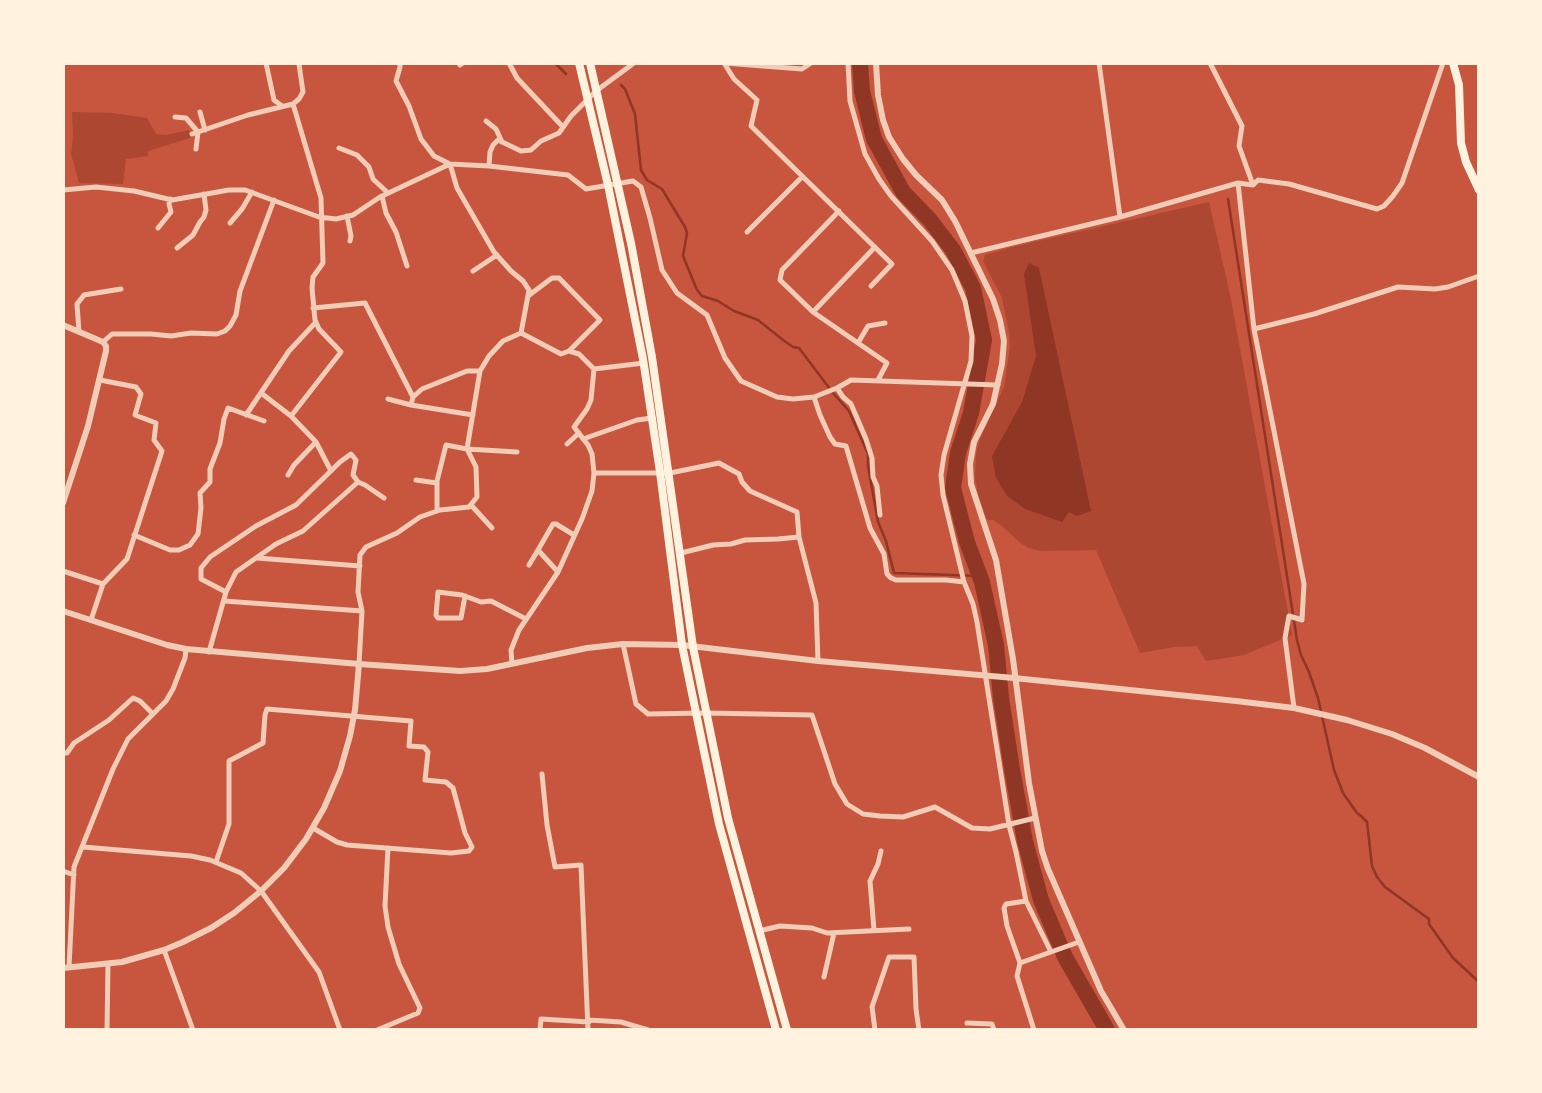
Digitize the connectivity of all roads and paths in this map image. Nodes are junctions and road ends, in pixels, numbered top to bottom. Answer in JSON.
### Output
{"nodes":[{"id":1,"x":266,"y":63,"type":"edge"},
{"id":2,"x":400,"y":63,"type":"edge"},
{"id":3,"x":509,"y":63,"type":"edge"},
{"id":4,"x":579,"y":63,"type":"edge"},
{"id":5,"x":590,"y":63,"type":"edge"},
{"id":6,"x":634,"y":63,"type":"edge"},
{"id":7,"x":724,"y":63,"type":"edge"},
{"id":8,"x":811,"y":63,"type":"edge"},
{"id":9,"x":848,"y":63,"type":"edge"},
{"id":10,"x":876,"y":63,"type":"edge"},
{"id":11,"x":1098,"y":63,"type":"edge"},
{"id":12,"x":1210,"y":63,"type":"edge"},
{"id":13,"x":1443,"y":63,"type":"edge"},
{"id":14,"x":1453,"y":63,"type":"edge"},
{"id":15,"x":299,"y":64,"type":"edge"},
{"id":16,"x":596,"y":91,"type":"junction"},
{"id":17,"x":587,"y":100,"type":"junction"},
{"id":18,"x":293,"y":104,"type":"junction"},
{"id":19,"x":282,"y":106,"type":"junction"},
{"id":20,"x":200,"y":112,"type":"dead end"},
{"id":21,"x":175,"y":117,"type":"dead end"},
{"id":22,"x":486,"y":121,"type":"dead end"},
{"id":23,"x":563,"y":127,"type":"junction"},
{"id":24,"x":205,"y":130,"type":"junction"},
{"id":25,"x":195,"y":133,"type":"junction"},
{"id":26,"x":502,"y":142,"type":"junction"},
{"id":27,"x":339,"y":148,"type":"dead end"},
{"id":28,"x":195,"y":149,"type":"dead end"},
{"id":29,"x":450,"y":164,"type":"junction"},
{"id":30,"x":489,"y":166,"type":"junction"},
{"id":31,"x":802,"y":177,"type":"junction"},
{"id":32,"x":1238,"y":183,"type":"junction"},
{"id":33,"x":618,"y":184,"type":"junction"},
{"id":34,"x":608,"y":185,"type":"junction"},
{"id":35,"x":1253,"y":185,"type":"junction"},
{"id":36,"x":63,"y":190,"type":"edge"},
{"id":37,"x":1479,"y":190,"type":"edge"},
{"id":38,"x":252,"y":192,"type":"junction"},
{"id":39,"x":204,"y":194,"type":"junction"},
{"id":40,"x":385,"y":194,"type":"junction"},
{"id":41,"x":170,"y":199,"type":"junction"},
{"id":42,"x":274,"y":200,"type":"junction"},
{"id":43,"x":839,"y":211,"type":"junction"},
{"id":44,"x":347,"y":216,"type":"junction"},
{"id":45,"x":322,"y":217,"type":"junction"},
{"id":46,"x":1120,"y":217,"type":"junction"},
{"id":47,"x":230,"y":223,"type":"dead end"},
{"id":48,"x":159,"y":228,"type":"dead end"},
{"id":49,"x":747,"y":232,"type":"dead end"},
{"id":50,"x":350,"y":241,"type":"dead end"},
{"id":51,"x":875,"y":247,"type":"junction"},
{"id":52,"x":177,"y":248,"type":"dead end"},
{"id":53,"x":971,"y":253,"type":"junction"},
{"id":54,"x":496,"y":255,"type":"junction"},
{"id":55,"x":407,"y":266,"type":"dead end"},
{"id":56,"x":472,"y":271,"type":"dead end"},
{"id":57,"x":1479,"y":276,"type":"edge"},
{"id":58,"x":871,"y":286,"type":"dead end"},
{"id":59,"x":121,"y":289,"type":"dead end"},
{"id":60,"x":528,"y":296,"type":"junction"},
{"id":61,"x":313,"y":308,"type":"junction"},
{"id":62,"x":813,"y":312,"type":"junction"},
{"id":63,"x":316,"y":322,"type":"junction"},
{"id":64,"x":885,"y":323,"type":"dead end"},
{"id":65,"x":63,"y":325,"type":"edge"},
{"id":66,"x":1254,"y":329,"type":"junction"},
{"id":67,"x":79,"y":332,"type":"junction"},
{"id":68,"x":521,"y":333,"type":"junction"},
{"id":69,"x":103,"y":342,"type":"junction"},
{"id":70,"x":858,"y":343,"type":"junction"},
{"id":71,"x":569,"y":351,"type":"junction"},
{"id":72,"x":644,"y":363,"type":"junction"},
{"id":73,"x":594,"y":369,"type":"junction"},
{"id":74,"x":480,"y":371,"type":"junction"},
{"id":75,"x":100,"y":380,"type":"junction"},
{"id":76,"x":878,"y":380,"type":"junction"},
{"id":77,"x":966,"y":383,"type":"junction"},
{"id":78,"x":995,"y":385,"type":"junction"},
{"id":79,"x":832,"y":390,"type":"junction"},
{"id":80,"x":261,"y":393,"type":"junction"},
{"id":81,"x":413,"y":397,"type":"junction"},
{"id":82,"x":814,"y":397,"type":"junction"},
{"id":83,"x":388,"y":399,"type":"dead end"},
{"id":84,"x":411,"y":405,"type":"junction"},
{"id":85,"x":246,"y":415,"type":"junction"},
{"id":86,"x":473,"y":415,"type":"junction"},
{"id":87,"x":291,"y":416,"type":"junction"},
{"id":88,"x":652,"y":418,"type":"junction"},
{"id":89,"x":264,"y":421,"type":"dead end"},
{"id":90,"x":581,"y":436,"type":"junction"},
{"id":91,"x":316,"y":442,"type":"junction"},
{"id":92,"x":567,"y":444,"type":"dead end"},
{"id":93,"x":467,"y":449,"type":"junction"},
{"id":94,"x":517,"y":452,"type":"dead end"},
{"id":95,"x":331,"y":471,"type":"junction"},
{"id":96,"x":660,"y":472,"type":"junction"},
{"id":97,"x":594,"y":473,"type":"junction"},
{"id":98,"x":670,"y":473,"type":"junction"},
{"id":99,"x":288,"y":475,"type":"dead end"},
{"id":100,"x":416,"y":480,"type":"dead end"},
{"id":101,"x":358,"y":482,"type":"junction"},
{"id":102,"x":437,"y":483,"type":"junction"},
{"id":103,"x":384,"y":498,"type":"dead end"},
{"id":104,"x":63,"y":503,"type":"edge"},
{"id":105,"x":471,"y":505,"type":"junction"},
{"id":106,"x":437,"y":511,"type":"junction"},
{"id":107,"x":880,"y":515,"type":"dead end"},
{"id":108,"x":492,"y":528,"type":"dead end"},
{"id":109,"x":134,"y":535,"type":"junction"},
{"id":110,"x":575,"y":535,"type":"junction"},
{"id":111,"x":799,"y":537,"type":"junction"},
{"id":112,"x":538,"y":550,"type":"junction"},
{"id":113,"x":681,"y":553,"type":"junction"},
{"id":114,"x":257,"y":558,"type":"junction"},
{"id":115,"x":529,"y":565,"type":"dead end"},
{"id":116,"x":360,"y":566,"type":"junction"},
{"id":117,"x":63,"y":571,"type":"edge"},
{"id":118,"x":558,"y":572,"type":"junction"},
{"id":119,"x":963,"y":578,"type":"junction"},
{"id":120,"x":103,"y":584,"type":"junction"},
{"id":121,"x":226,"y":592,"type":"junction"},
{"id":122,"x":465,"y":596,"type":"junction"},
{"id":123,"x":224,"y":601,"type":"junction"},
{"id":124,"x":63,"y":611,"type":"edge"},
{"id":125,"x":362,"y":611,"type":"junction"},
{"id":126,"x":526,"y":619,"type":"junction"},
{"id":127,"x":91,"y":620,"type":"junction"},
{"id":128,"x":623,"y":643,"type":"junction"},
{"id":129,"x":682,"y":645,"type":"junction"},
{"id":130,"x":694,"y":647,"type":"junction"},
{"id":131,"x":186,"y":649,"type":"junction"},
{"id":132,"x":209,"y":652,"type":"junction"},
{"id":133,"x":818,"y":661,"type":"junction"},
{"id":134,"x":359,"y":664,"type":"junction"},
{"id":135,"x":512,"y":664,"type":"junction"},
{"id":136,"x":987,"y":676,"type":"junction"},
{"id":137,"x":1012,"y":678,"type":"junction"},
{"id":138,"x":1294,"y":708,"type":"junction"},
{"id":139,"x":697,"y":713,"type":"junction"},
{"id":140,"x":706,"y":713,"type":"junction"},
{"id":141,"x":153,"y":714,"type":"junction"},
{"id":142,"x":354,"y":716,"type":"junction"},
{"id":143,"x":63,"y":753,"type":"edge"},
{"id":144,"x":542,"y":774,"type":"dead end"},
{"id":145,"x":1479,"y":777,"type":"edge"},
{"id":146,"x":1033,"y":819,"type":"junction"},
{"id":147,"x":1011,"y":824,"type":"junction"},
{"id":148,"x":313,"y":828,"type":"junction"},
{"id":149,"x":83,"y":847,"type":"junction"},
{"id":150,"x":388,"y":848,"type":"junction"},
{"id":151,"x":881,"y":851,"type":"dead end"},
{"id":152,"x":216,"y":862,"type":"junction"},
{"id":153,"x":63,"y":871,"type":"edge"},
{"id":154,"x":74,"y":874,"type":"junction"},
{"id":155,"x":261,"y":891,"type":"junction"},
{"id":156,"x":1026,"y":901,"type":"junction"},
{"id":157,"x":909,"y":929,"type":"dead end"},
{"id":158,"x":874,"y":930,"type":"junction"},
{"id":159,"x":759,"y":931,"type":"junction"},
{"id":160,"x":834,"y":933,"type":"junction"},
{"id":161,"x":1079,"y":942,"type":"junction"},
{"id":162,"x":164,"y":950,"type":"junction"},
{"id":163,"x":1053,"y":951,"type":"junction"},
{"id":164,"x":1020,"y":963,"type":"junction"},
{"id":165,"x":108,"y":964,"type":"junction"},
{"id":166,"x":66,"y":967,"type":"edge"},
{"id":167,"x":824,"y":977,"type":"dead end"},
{"id":168,"x":589,"y":1021,"type":"junction"},
{"id":169,"x":967,"y":1023,"type":"dead end"},
{"id":170,"x":107,"y":1030,"type":"edge"},
{"id":171,"x":193,"y":1030,"type":"edge"},
{"id":172,"x":340,"y":1030,"type":"edge"},
{"id":173,"x":377,"y":1030,"type":"edge"},
{"id":174,"x":540,"y":1030,"type":"edge"},
{"id":175,"x":588,"y":1030,"type":"edge"},
{"id":176,"x":648,"y":1030,"type":"edge"},
{"id":177,"x":776,"y":1030,"type":"edge"},
{"id":178,"x":787,"y":1030,"type":"edge"},
{"id":179,"x":875,"y":1030,"type":"edge"},
{"id":180,"x":919,"y":1030,"type":"edge"},
{"id":181,"x":993,"y":1030,"type":"edge"},
{"id":182,"x":1034,"y":1030,"type":"edge"},
{"id":183,"x":1124,"y":1030,"type":"edge"}],
"edges":[{"from":1,"to":19,"type":"street"},
{"from":2,"to":29,"type":"street"},
{"from":3,"to":23,"type":"street"},
{"from":4,"to":17,"type":"main road"},
{"from":5,"to":16,"type":"main road"},
{"from":6,"to":16,"type":"street"},
{"from":7,"to":8,"type":"street"},
{"from":7,"to":31,"type":"street"},
{"from":9,"to":77,"type":"street"},
{"from":10,"to":53,"type":"street"},
{"from":11,"to":46,"type":"street"},
{"from":12,"to":35,"type":"street"},
{"from":13,"to":35,"type":"street"},
{"from":14,"to":37,"type":"main road"},
{"from":15,"to":18,"type":"street"},
{"from":16,"to":17,"type":"street"},
{"from":16,"to":33,"type":"main road"},
{"from":17,"to":23,"type":"street"},
{"from":17,"to":34,"type":"main road"},
{"from":18,"to":19,"type":"street"},
{"from":18,"to":45,"type":"street"},
{"from":19,"to":24,"type":"street"},
{"from":20,"to":24,"type":"street"},
{"from":21,"to":25,"type":"street"},
{"from":22,"to":26,"type":"street"},
{"from":23,"to":26,"type":"street"},
{"from":24,"to":25,"type":"street"},
{"from":25,"to":28,"type":"street"},
{"from":26,"to":30,"type":"street"},
{"from":27,"to":40,"type":"street"},
{"from":29,"to":30,"type":"street"},
{"from":29,"to":40,"type":"street"},
{"from":29,"to":54,"type":"street"},
{"from":30,"to":34,"type":"street"},
{"from":31,"to":43,"type":"street"},
{"from":31,"to":49,"type":"street"},
{"from":32,"to":35,"type":"street"},
{"from":32,"to":46,"type":"street"},
{"from":32,"to":66,"type":"street"},
{"from":33,"to":34,"type":"street"},
{"from":33,"to":82,"type":"street"},
{"from":33,"to":98,"type":"main road"},
{"from":34,"to":72,"type":"main road"},
{"from":36,"to":41,"type":"street"},
{"from":38,"to":39,"type":"street"},
{"from":38,"to":42,"type":"street"},
{"from":38,"to":47,"type":"street"},
{"from":39,"to":41,"type":"street"},
{"from":39,"to":52,"type":"street"},
{"from":40,"to":44,"type":"street"},
{"from":40,"to":55,"type":"street"},
{"from":41,"to":48,"type":"street"},
{"from":42,"to":45,"type":"street"},
{"from":42,"to":69,"type":"street"},
{"from":43,"to":51,"type":"street"},
{"from":43,"to":62,"type":"street"},
{"from":44,"to":45,"type":"street"},
{"from":44,"to":50,"type":"street"},
{"from":45,"to":61,"type":"street"},
{"from":46,"to":53,"type":"street"},
{"from":51,"to":58,"type":"street"},
{"from":51,"to":62,"type":"street"},
{"from":53,"to":78,"type":"street"},
{"from":54,"to":56,"type":"street"},
{"from":54,"to":60,"type":"street"},
{"from":57,"to":66,"type":"street"},
{"from":59,"to":67,"type":"street"},
{"from":60,"to":68,"type":"street"},
{"from":60,"to":71,"type":"street"},
{"from":61,"to":63,"type":"street"},
{"from":61,"to":81,"type":"street"},
{"from":62,"to":70,"type":"street"},
{"from":63,"to":80,"type":"street"},
{"from":63,"to":87,"type":"street"},
{"from":64,"to":70,"type":"street"},
{"from":65,"to":67,"type":"street"},
{"from":66,"to":138,"type":"street"},
{"from":67,"to":69,"type":"street"},
{"from":68,"to":71,"type":"street"},
{"from":68,"to":74,"type":"street"},
{"from":69,"to":75,"type":"street"},
{"from":70,"to":76,"type":"street"},
{"from":71,"to":73,"type":"street"},
{"from":72,"to":73,"type":"street"},
{"from":72,"to":88,"type":"main road"},
{"from":73,"to":90,"type":"street"},
{"from":74,"to":81,"type":"street"},
{"from":74,"to":86,"type":"street"},
{"from":75,"to":104,"type":"street"},
{"from":75,"to":109,"type":"street"},
{"from":76,"to":77,"type":"street"},
{"from":76,"to":79,"type":"street"},
{"from":77,"to":78,"type":"street"},
{"from":77,"to":119,"type":"street"},
{"from":78,"to":137,"type":"street"},
{"from":79,"to":82,"type":"street"},
{"from":79,"to":107,"type":"street"},
{"from":80,"to":85,"type":"street"},
{"from":80,"to":87,"type":"street"},
{"from":81,"to":84,"type":"street"},
{"from":82,"to":119,"type":"street"},
{"from":83,"to":84,"type":"street"},
{"from":84,"to":86,"type":"street"},
{"from":85,"to":89,"type":"street"},
{"from":85,"to":109,"type":"street"},
{"from":86,"to":93,"type":"street"},
{"from":87,"to":91,"type":"street"},
{"from":88,"to":90,"type":"street"},
{"from":88,"to":96,"type":"main road"},
{"from":90,"to":92,"type":"street"},
{"from":90,"to":97,"type":"street"},
{"from":91,"to":95,"type":"street"},
{"from":91,"to":99,"type":"street"},
{"from":93,"to":94,"type":"street"},
{"from":93,"to":102,"type":"street"},
{"from":93,"to":105,"type":"street"},
{"from":95,"to":101,"type":"street"},
{"from":95,"to":121,"type":"street"},
{"from":96,"to":97,"type":"street"},
{"from":96,"to":98,"type":"street"},
{"from":96,"to":129,"type":"main road"},
{"from":97,"to":110,"type":"street"},
{"from":98,"to":111,"type":"street"},
{"from":98,"to":113,"type":"main road"},
{"from":100,"to":102,"type":"street"},
{"from":101,"to":103,"type":"street"},
{"from":101,"to":114,"type":"street"},
{"from":102,"to":106,"type":"street"},
{"from":105,"to":106,"type":"street"},
{"from":105,"to":108,"type":"street"},
{"from":106,"to":116,"type":"street"},
{"from":109,"to":120,"type":"street"},
{"from":110,"to":112,"type":"street"},
{"from":110,"to":118,"type":"street"},
{"from":111,"to":113,"type":"street"},
{"from":111,"to":133,"type":"street"},
{"from":112,"to":115,"type":"street"},
{"from":112,"to":118,"type":"street"},
{"from":113,"to":130,"type":"main road"},
{"from":114,"to":116,"type":"street"},
{"from":114,"to":121,"type":"street"},
{"from":116,"to":125,"type":"street"},
{"from":117,"to":120,"type":"street"},
{"from":118,"to":126,"type":"street"},
{"from":119,"to":136,"type":"street"},
{"from":120,"to":127,"type":"street"},
{"from":121,"to":123,"type":"street"},
{"from":122,"to":122,"type":"street"},
{"from":122,"to":126,"type":"street"},
{"from":123,"to":125,"type":"street"},
{"from":123,"to":132,"type":"street"},
{"from":124,"to":127,"type":"street"},
{"from":125,"to":134,"type":"street"},
{"from":126,"to":135,"type":"street"},
{"from":127,"to":131,"type":"street"},
{"from":128,"to":129,"type":"street"},
{"from":128,"to":135,"type":"street"},
{"from":128,"to":139,"type":"street"},
{"from":129,"to":130,"type":"street"},
{"from":129,"to":139,"type":"main road"},
{"from":130,"to":133,"type":"street"},
{"from":130,"to":140,"type":"main road"},
{"from":131,"to":132,"type":"street"},
{"from":131,"to":141,"type":"street"},
{"from":132,"to":134,"type":"street"},
{"from":133,"to":136,"type":"street"},
{"from":134,"to":135,"type":"street"},
{"from":134,"to":142,"type":"street"},
{"from":136,"to":137,"type":"street"},
{"from":136,"to":147,"type":"street"},
{"from":137,"to":138,"type":"street"},
{"from":137,"to":146,"type":"street"},
{"from":138,"to":145,"type":"street"},
{"from":139,"to":140,"type":"street"},
{"from":139,"to":177,"type":"main road"},
{"from":140,"to":147,"type":"street"},
{"from":140,"to":159,"type":"main road"},
{"from":141,"to":143,"type":"street"},
{"from":141,"to":149,"type":"street"},
{"from":142,"to":148,"type":"street"},
{"from":142,"to":150,"type":"street"},
{"from":142,"to":152,"type":"street"},
{"from":144,"to":168,"type":"street"},
{"from":146,"to":147,"type":"street"},
{"from":146,"to":161,"type":"street"},
{"from":147,"to":156,"type":"street"},
{"from":148,"to":150,"type":"street"},
{"from":148,"to":155,"type":"street"},
{"from":149,"to":152,"type":"street"},
{"from":149,"to":154,"type":"street"},
{"from":150,"to":173,"type":"street"},
{"from":151,"to":158,"type":"street"},
{"from":152,"to":155,"type":"street"},
{"from":153,"to":154,"type":"street"},
{"from":154,"to":166,"type":"street"},
{"from":155,"to":162,"type":"street"},
{"from":155,"to":172,"type":"street"},
{"from":156,"to":163,"type":"street"},
{"from":156,"to":164,"type":"street"},
{"from":157,"to":158,"type":"street"},
{"from":158,"to":160,"type":"street"},
{"from":159,"to":160,"type":"street"},
{"from":159,"to":178,"type":"main road"},
{"from":160,"to":167,"type":"street"},
{"from":161,"to":163,"type":"street"},
{"from":161,"to":183,"type":"street"},
{"from":162,"to":165,"type":"street"},
{"from":162,"to":171,"type":"street"},
{"from":163,"to":164,"type":"street"},
{"from":164,"to":182,"type":"street"},
{"from":165,"to":166,"type":"street"},
{"from":165,"to":170,"type":"street"},
{"from":168,"to":174,"type":"street"},
{"from":168,"to":175,"type":"street"},
{"from":168,"to":176,"type":"street"},
{"from":169,"to":181,"type":"street"},
{"from":179,"to":180,"type":"street"}]}
